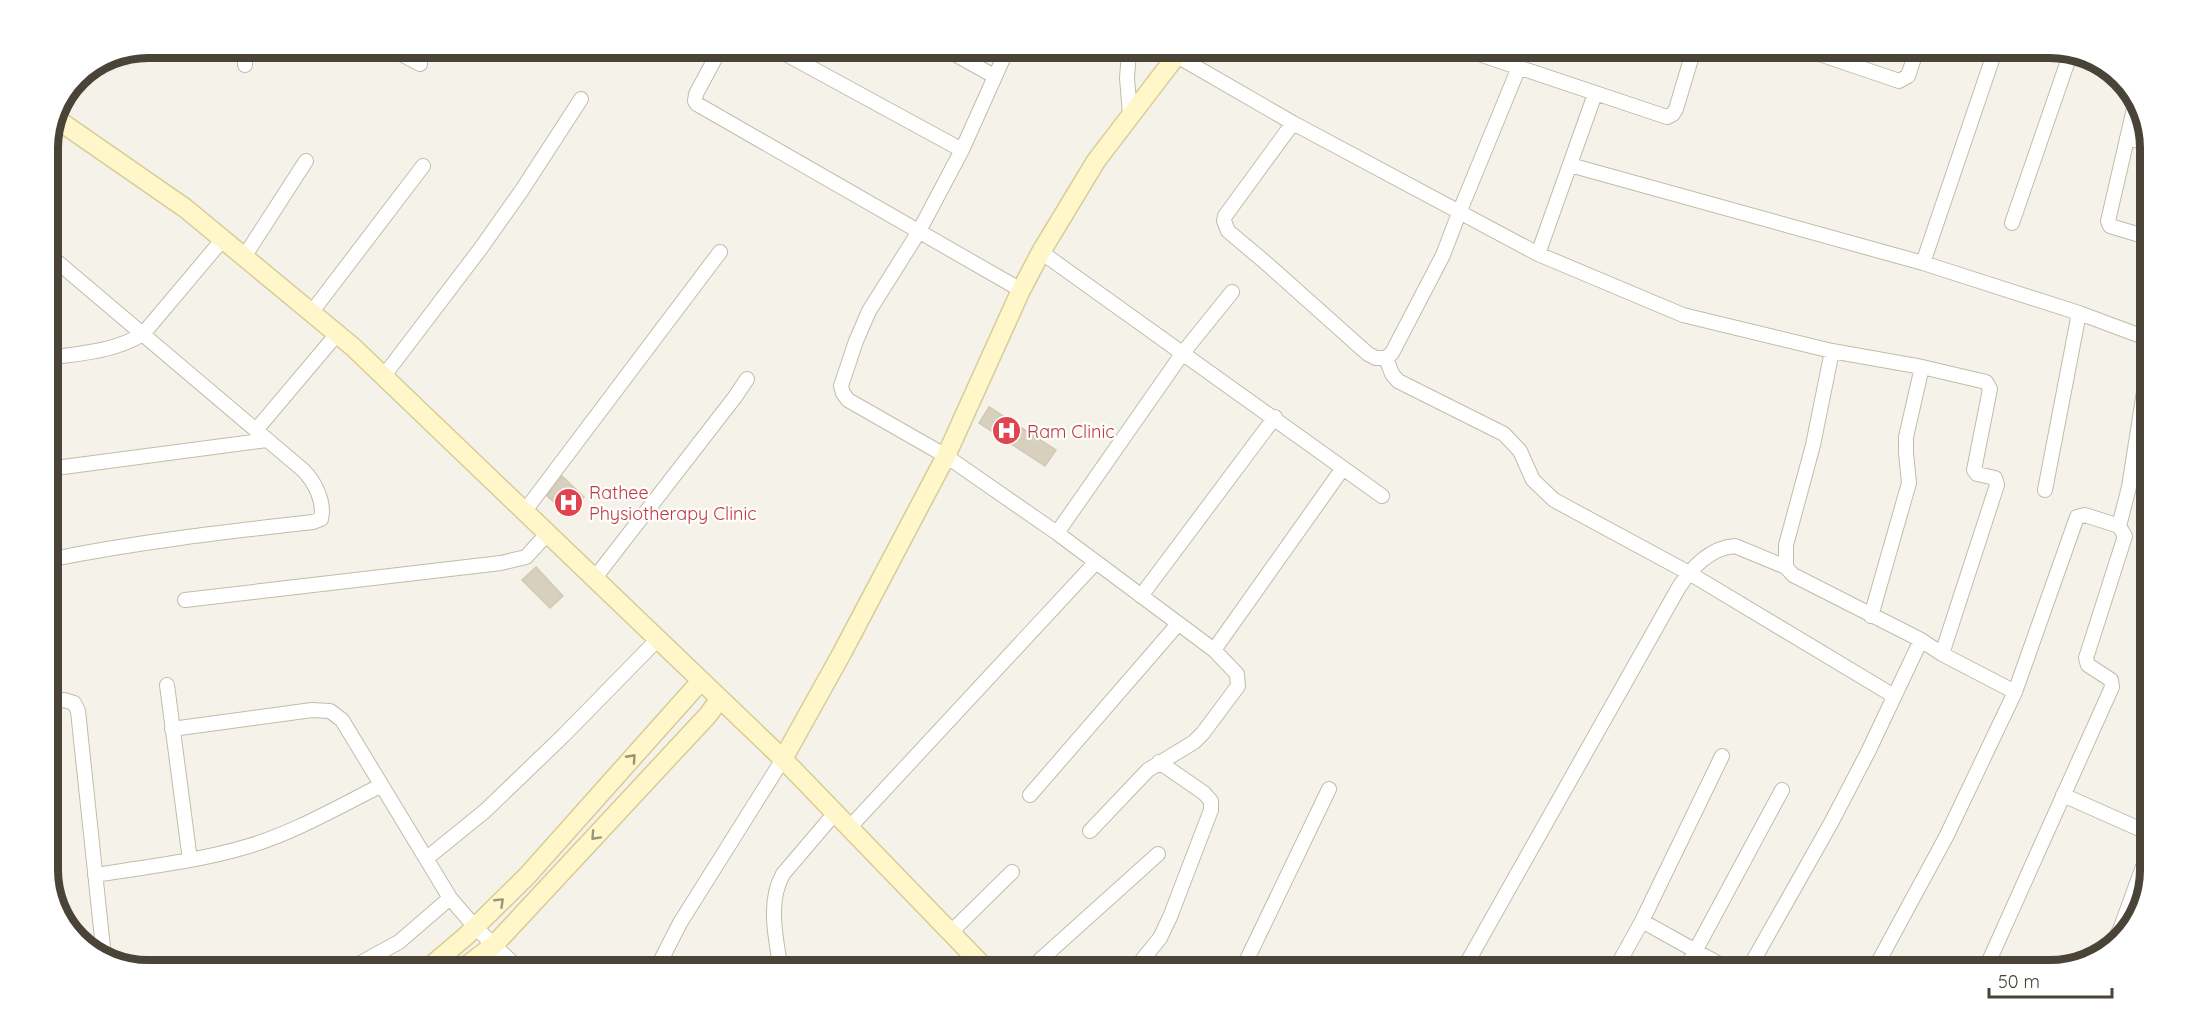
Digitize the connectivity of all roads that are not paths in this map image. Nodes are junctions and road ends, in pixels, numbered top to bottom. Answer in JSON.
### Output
{"nodes":[{"id":1,"x":410,"y":59,"type":"edge"},
{"id":2,"x":715,"y":59,"type":"edge"},
{"id":3,"x":795,"y":59,"type":"edge"},
{"id":4,"x":964,"y":59,"type":"edge"},
{"id":5,"x":1002,"y":59,"type":"edge"},
{"id":6,"x":1128,"y":59,"type":"edge"},
{"id":7,"x":1174,"y":59,"type":"edge"},
{"id":8,"x":1186,"y":59,"type":"edge"},
{"id":9,"x":1495,"y":59,"type":"edge"},
{"id":10,"x":1691,"y":59,"type":"edge"},
{"id":11,"x":1839,"y":59,"type":"edge"},
{"id":12,"x":1913,"y":59,"type":"edge"},
{"id":13,"x":1992,"y":59,"type":"edge"},
{"id":14,"x":2068,"y":60,"type":"edge"},
{"id":15,"x":420,"y":64,"type":"dead end"},
{"id":16,"x":1519,"y":67,"type":"junction"},
{"id":17,"x":994,"y":76,"type":"junction"},
{"id":18,"x":1595,"y":94,"type":"junction"},
{"id":19,"x":581,"y":99,"type":"dead end"},
{"id":20,"x":2133,"y":113,"type":"edge"},
{"id":21,"x":1130,"y":114,"type":"junction"},
{"id":22,"x":63,"y":123,"type":"edge"},
{"id":23,"x":1293,"y":123,"type":"junction"},
{"id":24,"x":2127,"y":138,"type":"junction"},
{"id":25,"x":2140,"y":141,"type":"edge"},
{"id":26,"x":962,"y":150,"type":"junction"},
{"id":27,"x":306,"y":161,"type":"dead end"},
{"id":28,"x":1570,"y":165,"type":"junction"},
{"id":29,"x":423,"y":166,"type":"dead end"},
{"id":30,"x":1459,"y":213,"type":"junction"},
{"id":31,"x":2012,"y":223,"type":"dead end"},
{"id":32,"x":918,"y":233,"type":"junction"},
{"id":33,"x":2140,"y":236,"type":"edge"},
{"id":34,"x":223,"y":238,"type":"junction"},
{"id":35,"x":720,"y":252,"type":"dead end"},
{"id":36,"x":1041,"y":252,"type":"junction"},
{"id":37,"x":1538,"y":254,"type":"junction"},
{"id":38,"x":244,"y":257,"type":"junction"},
{"id":39,"x":59,"y":263,"type":"edge"},
{"id":40,"x":1923,"y":263,"type":"junction"},
{"id":41,"x":1021,"y":290,"type":"junction"},
{"id":42,"x":1232,"y":292,"type":"dead end"},
{"id":43,"x":311,"y":313,"type":"junction"},
{"id":44,"x":2079,"y":313,"type":"junction"},
{"id":45,"x":143,"y":334,"type":"junction"},
{"id":46,"x":337,"y":334,"type":"junction"},
{"id":47,"x":2140,"y":336,"type":"edge"},
{"id":48,"x":1832,"y":351,"type":"junction"},
{"id":49,"x":1182,"y":354,"type":"junction"},
{"id":50,"x":59,"y":357,"type":"edge"},
{"id":51,"x":1386,"y":358,"type":"junction"},
{"id":52,"x":1922,"y":367,"type":"junction"},
{"id":53,"x":384,"y":377,"type":"junction"},
{"id":54,"x":747,"y":379,"type":"dead end"},
{"id":55,"x":1275,"y":417,"type":"junction"},
{"id":56,"x":2140,"y":417,"type":"edge"},
{"id":57,"x":262,"y":435,"type":"junction"},
{"id":58,"x":946,"y":456,"type":"junction"},
{"id":59,"x":59,"y":467,"type":"edge"},
{"id":60,"x":1343,"y":468,"type":"junction"},
{"id":61,"x":2045,"y":490,"type":"dead end"},
{"id":62,"x":1382,"y":496,"type":"dead end"},
{"id":63,"x":524,"y":512,"type":"junction"},
{"id":64,"x":2119,"y":526,"type":"junction"},
{"id":65,"x":1057,"y":532,"type":"junction"},
{"id":66,"x":547,"y":534,"type":"junction"},
{"id":67,"x":59,"y":558,"type":"edge"},
{"id":68,"x":1096,"y":562,"type":"junction"},
{"id":69,"x":1786,"y":567,"type":"junction"},
{"id":70,"x":1689,"y":573,"type":"junction"},
{"id":71,"x":594,"y":579,"type":"junction"},
{"id":72,"x":1140,"y":596,"type":"junction"},
{"id":73,"x":185,"y":600,"type":"dead end"},
{"id":74,"x":1871,"y":616,"type":"junction"},
{"id":75,"x":1178,"y":624,"type":"junction"},
{"id":76,"x":657,"y":639,"type":"junction"},
{"id":77,"x":1921,"y":640,"type":"junction"},
{"id":78,"x":1214,"y":650,"type":"junction"},
{"id":79,"x":1942,"y":654,"type":"junction"},
{"id":80,"x":700,"y":682,"type":"junction"},
{"id":81,"x":167,"y":684,"type":"dead end"},
{"id":82,"x":2015,"y":692,"type":"junction"},
{"id":83,"x":1894,"y":696,"type":"junction"},
{"id":84,"x":719,"y":700,"type":"junction"},
{"id":85,"x":59,"y":701,"type":"edge"},
{"id":86,"x":172,"y":729,"type":"junction"},
{"id":87,"x":1722,"y":756,"type":"dead end"},
{"id":88,"x":783,"y":759,"type":"junction"},
{"id":89,"x":1159,"y":762,"type":"junction"},
{"id":90,"x":380,"y":786,"type":"junction"},
{"id":91,"x":1329,"y":789,"type":"dead end"},
{"id":92,"x":1782,"y":790,"type":"dead end"},
{"id":93,"x":1030,"y":795,"type":"dead end"},
{"id":94,"x":2063,"y":795,"type":"junction"},
{"id":95,"x":835,"y":813,"type":"junction"},
{"id":96,"x":849,"y":828,"type":"junction"},
{"id":97,"x":2140,"y":829,"type":"edge"},
{"id":98,"x":1090,"y":831,"type":"dead end"},
{"id":99,"x":1158,"y":854,"type":"dead end"},
{"id":100,"x":427,"y":858,"type":"junction"},
{"id":101,"x":190,"y":860,"type":"junction"},
{"id":102,"x":1012,"y":872,"type":"dead end"},
{"id":103,"x":95,"y":875,"type":"junction"},
{"id":104,"x":2140,"y":876,"type":"edge"},
{"id":105,"x":450,"y":898,"type":"junction"},
{"id":106,"x":1642,"y":921,"type":"junction"},
{"id":107,"x":2123,"y":922,"type":"edge"},
{"id":108,"x":475,"y":927,"type":"junction"},
{"id":109,"x":951,"y":932,"type":"junction"},
{"id":110,"x":495,"y":944,"type":"junction"},
{"id":111,"x":103,"y":946,"type":"edge"},
{"id":112,"x":1696,"y":950,"type":"junction"},
{"id":113,"x":368,"y":959,"type":"edge"},
{"id":114,"x":439,"y":959,"type":"edge"},
{"id":115,"x":475,"y":959,"type":"edge"},
{"id":116,"x":507,"y":959,"type":"edge"},
{"id":117,"x":662,"y":959,"type":"edge"},
{"id":118,"x":780,"y":959,"type":"edge"},
{"id":119,"x":977,"y":959,"type":"edge"},
{"id":120,"x":1041,"y":959,"type":"edge"},
{"id":121,"x":1143,"y":959,"type":"edge"},
{"id":122,"x":1247,"y":959,"type":"edge"},
{"id":123,"x":1469,"y":959,"type":"edge"},
{"id":124,"x":1621,"y":959,"type":"edge"},
{"id":125,"x":1691,"y":959,"type":"edge"},
{"id":126,"x":1711,"y":959,"type":"edge"},
{"id":127,"x":1754,"y":959,"type":"edge"},
{"id":128,"x":1880,"y":959,"type":"edge"},
{"id":129,"x":1990,"y":959,"type":"edge"}],
"edges":[{"from":1,"to":15,"type":"street"},
{"from":2,"to":32,"type":"street"},
{"from":3,"to":26,"type":"street"},
{"from":4,"to":17,"type":"street"},
{"from":5,"to":17,"type":"street"},
{"from":6,"to":21,"type":"street"},
{"from":7,"to":21,"type":"street"},
{"from":8,"to":23,"type":"street"},
{"from":9,"to":16,"type":"street"},
{"from":10,"to":18,"type":"street"},
{"from":11,"to":12,"type":"street"},
{"from":13,"to":40,"type":"street"},
{"from":14,"to":31,"type":"street"},
{"from":16,"to":18,"type":"street"},
{"from":16,"to":30,"type":"street"},
{"from":17,"to":26,"type":"street"},
{"from":18,"to":28,"type":"street"},
{"from":19,"to":53,"type":"street"},
{"from":20,"to":24,"type":"street"},
{"from":21,"to":36,"type":"street"},
{"from":22,"to":34,"type":"street"},
{"from":23,"to":30,"type":"street"},
{"from":23,"to":51,"type":"street"},
{"from":24,"to":25,"type":"street"},
{"from":24,"to":33,"type":"street"},
{"from":26,"to":32,"type":"street"},
{"from":27,"to":38,"type":"street"},
{"from":28,"to":37,"type":"street"},
{"from":28,"to":40,"type":"street"},
{"from":29,"to":43,"type":"street"},
{"from":30,"to":37,"type":"street"},
{"from":30,"to":51,"type":"street"},
{"from":32,"to":41,"type":"street"},
{"from":32,"to":58,"type":"street"},
{"from":34,"to":38,"type":"street"},
{"from":34,"to":45,"type":"street"},
{"from":35,"to":63,"type":"street"},
{"from":36,"to":41,"type":"street"},
{"from":36,"to":49,"type":"street"},
{"from":37,"to":48,"type":"street"},
{"from":38,"to":43,"type":"street"},
{"from":39,"to":45,"type":"street"},
{"from":40,"to":44,"type":"street"},
{"from":41,"to":58,"type":"street"},
{"from":42,"to":49,"type":"street"},
{"from":43,"to":46,"type":"street"},
{"from":44,"to":47,"type":"street"},
{"from":44,"to":61,"type":"street"},
{"from":45,"to":50,"type":"street"},
{"from":45,"to":57,"type":"street"},
{"from":46,"to":53,"type":"street"},
{"from":46,"to":57,"type":"street"},
{"from":48,"to":52,"type":"street"},
{"from":48,"to":69,"type":"street"},
{"from":49,"to":55,"type":"street"},
{"from":49,"to":65,"type":"street"},
{"from":51,"to":70,"type":"street"},
{"from":52,"to":74,"type":"street"},
{"from":52,"to":79,"type":"street"},
{"from":53,"to":63,"type":"street"},
{"from":54,"to":71,"type":"street"},
{"from":55,"to":60,"type":"street"},
{"from":55,"to":72,"type":"street"},
{"from":56,"to":64,"type":"street"},
{"from":57,"to":59,"type":"street"},
{"from":57,"to":67,"type":"street"},
{"from":58,"to":65,"type":"street"},
{"from":58,"to":88,"type":"street"},
{"from":60,"to":62,"type":"street"},
{"from":60,"to":78,"type":"street"},
{"from":63,"to":66,"type":"street"},
{"from":64,"to":82,"type":"street"},
{"from":64,"to":94,"type":"street"},
{"from":65,"to":68,"type":"street"},
{"from":66,"to":71,"type":"street"},
{"from":66,"to":73,"type":"street"},
{"from":68,"to":72,"type":"street"},
{"from":68,"to":96,"type":"street"},
{"from":69,"to":70,"type":"street"},
{"from":69,"to":74,"type":"street"},
{"from":70,"to":83,"type":"street"},
{"from":70,"to":123,"type":"street"},
{"from":71,"to":76,"type":"street"},
{"from":72,"to":75,"type":"street"},
{"from":74,"to":77,"type":"street"},
{"from":75,"to":78,"type":"street"},
{"from":75,"to":93,"type":"street"},
{"from":76,"to":80,"type":"street"},
{"from":76,"to":100,"type":"street"},
{"from":77,"to":79,"type":"street"},
{"from":77,"to":83,"type":"street"},
{"from":78,"to":89,"type":"street"},
{"from":79,"to":82,"type":"street"},
{"from":80,"to":84,"type":"street"},
{"from":108,"to":80,"type":"street","one_way":true},
{"from":81,"to":86,"type":"street"},
{"from":82,"to":128,"type":"street"},
{"from":83,"to":127,"type":"street"},
{"from":84,"to":88,"type":"street"},
{"from":84,"to":110,"type":"street","one_way":true},
{"from":85,"to":103,"type":"street"},
{"from":86,"to":90,"type":"street"},
{"from":86,"to":101,"type":"street"},
{"from":87,"to":106,"type":"street"},
{"from":88,"to":95,"type":"street"},
{"from":88,"to":117,"type":"street"},
{"from":89,"to":98,"type":"street"},
{"from":89,"to":121,"type":"street"},
{"from":90,"to":100,"type":"street"},
{"from":90,"to":101,"type":"street"},
{"from":91,"to":122,"type":"street"},
{"from":92,"to":112,"type":"street"},
{"from":94,"to":97,"type":"street"},
{"from":94,"to":129,"type":"street"},
{"from":95,"to":96,"type":"street"},
{"from":95,"to":118,"type":"street"},
{"from":96,"to":109,"type":"street"},
{"from":99,"to":120,"type":"street"},
{"from":100,"to":105,"type":"street"},
{"from":101,"to":103,"type":"street"},
{"from":102,"to":109,"type":"street"},
{"from":103,"to":111,"type":"street"},
{"from":104,"to":107,"type":"street"},
{"from":105,"to":108,"type":"street"},
{"from":105,"to":113,"type":"street"},
{"from":106,"to":112,"type":"street"},
{"from":106,"to":124,"type":"street"},
{"from":108,"to":110,"type":"street"},
{"from":108,"to":114,"type":"street"},
{"from":109,"to":119,"type":"street"},
{"from":110,"to":115,"type":"street"},
{"from":110,"to":116,"type":"street"},
{"from":112,"to":125,"type":"street"},
{"from":112,"to":126,"type":"street"}]}
